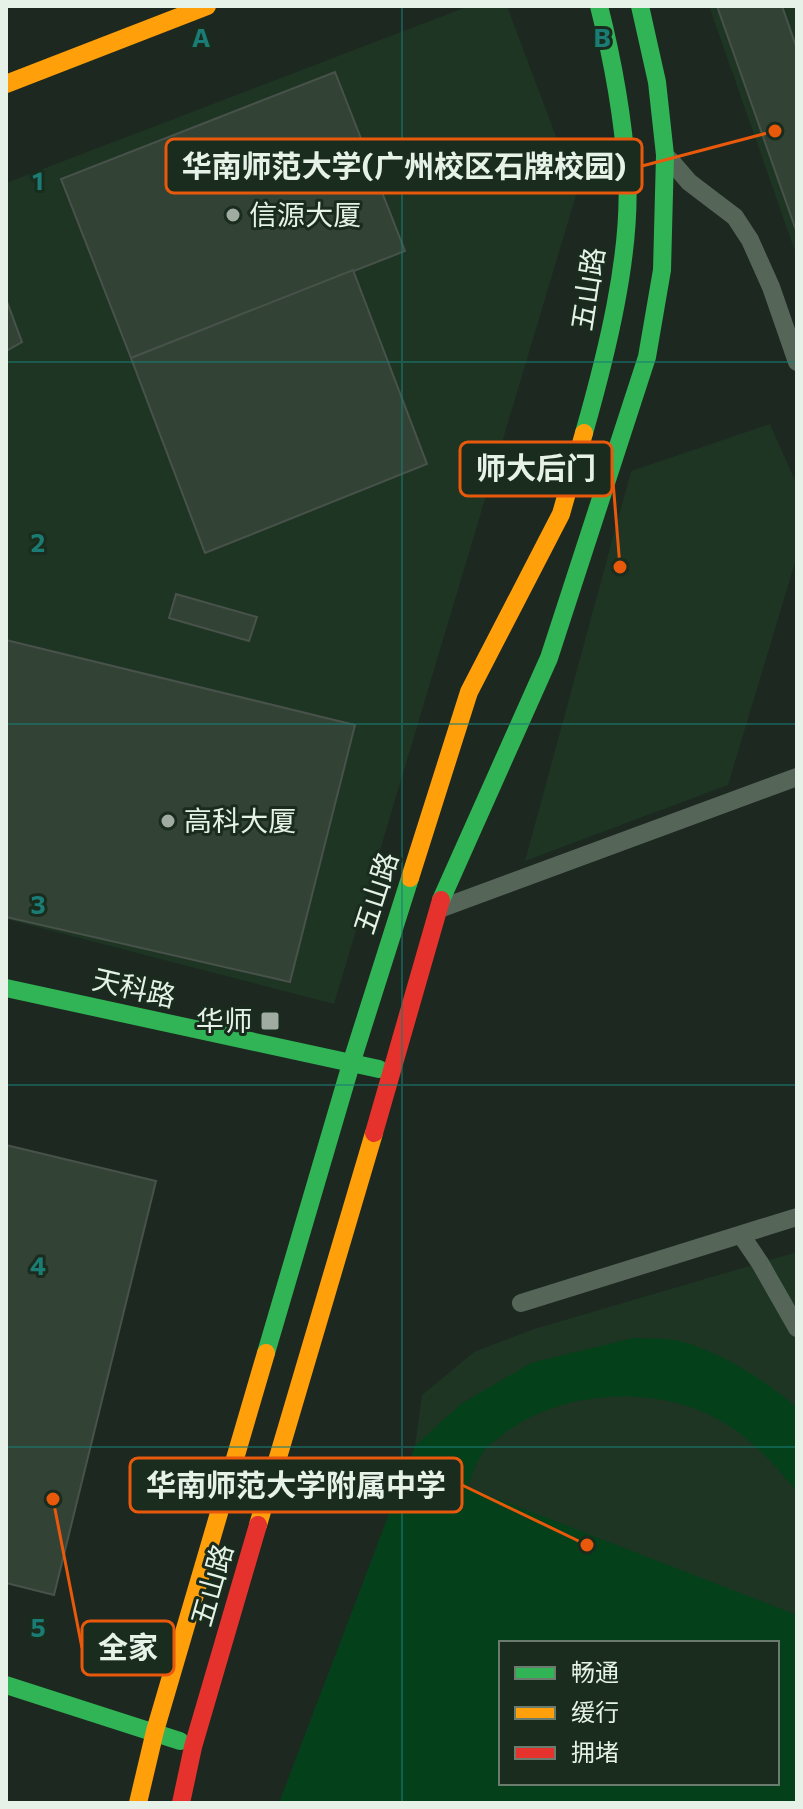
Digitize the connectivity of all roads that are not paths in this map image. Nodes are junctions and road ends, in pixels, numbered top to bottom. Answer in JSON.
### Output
{"nodes":[{"id":1,"x":207,"y":6,"type":"edge"},
{"id":2,"x":599,"y":6,"type":"edge"},
{"id":3,"x":640,"y":6,"type":"edge"},
{"id":4,"x":6,"y":84,"type":"edge"},
{"id":5,"x":665,"y":155,"type":"junction"},
{"id":6,"x":797,"y":362,"type":"edge"},
{"id":7,"x":797,"y":777,"type":"edge"},
{"id":8,"x":436,"y":910,"type":"junction"},
{"id":9,"x":6,"y":988,"type":"edge"},
{"id":10,"x":351,"y":1064,"type":"junction"},
{"id":11,"x":392,"y":1072,"type":"junction"},
{"id":12,"x":797,"y":1217,"type":"edge"},
{"id":13,"x":741,"y":1235,"type":"junction"},
{"id":14,"x":521,"y":1303,"type":"dead end"},
{"id":15,"x":797,"y":1328,"type":"edge"},
{"id":16,"x":6,"y":1685,"type":"edge"},
{"id":17,"x":155,"y":1731,"type":"junction"},
{"id":18,"x":193,"y":1747,"type":"junction"},
{"id":19,"x":138,"y":1803,"type":"edge"},
{"id":20,"x":181,"y":1803,"type":"edge"}],
"edges":[{"from":1,"to":4,"type":"main road"},
{"from":2,"to":10,"type":"main road","name":"五山路"},
{"from":3,"to":5,"type":"main road","name":"五山路"},
{"from":5,"to":6,"type":"lane"},
{"from":5,"to":8,"type":"main road","name":"五山路"},
{"from":7,"to":8,"type":"lane"},
{"from":8,"to":11,"type":"main road","name":"五山路"},
{"from":9,"to":10,"type":"main road","name":"天科路"},
{"from":10,"to":11,"type":"main road","name":"天科路"},
{"from":10,"to":17,"type":"main road","name":"五山路"},
{"from":11,"to":18,"type":"main road","name":"五山路"},
{"from":12,"to":13,"type":"lane"},
{"from":13,"to":14,"type":"lane"},
{"from":13,"to":15,"type":"lane"},
{"from":16,"to":17,"type":"main road"},
{"from":17,"to":18,"type":"main road"},
{"from":17,"to":19,"type":"main road","name":"五山路"},
{"from":18,"to":20,"type":"main road","name":"五山路"}]}
